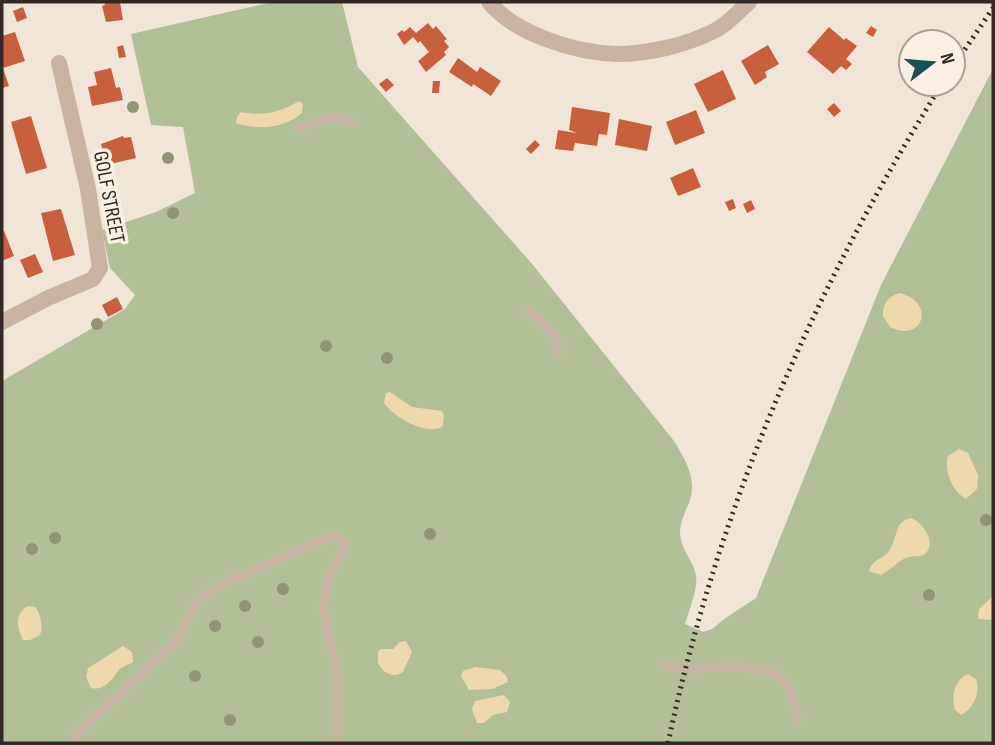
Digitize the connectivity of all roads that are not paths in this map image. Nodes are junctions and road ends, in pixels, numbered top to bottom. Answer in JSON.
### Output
{"nodes":[{"id":1,"x":489,"y":2,"type":"edge"},
{"id":2,"x":749,"y":2,"type":"edge"},
{"id":3,"x":60,"y":63,"type":"dead end"},
{"id":4,"x":354,"y":124,"type":"dead end"},
{"id":5,"x":297,"y":128,"type":"dead end"},
{"id":6,"x":529,"y":310,"type":"dead end"},
{"id":7,"x":2,"y":322,"type":"edge"},
{"id":8,"x":557,"y":353,"type":"dead end"},
{"id":9,"x":664,"y":665,"type":"dead end"},
{"id":10,"x":798,"y":719,"type":"dead end"},
{"id":11,"x":68,"y":743,"type":"edge"},
{"id":12,"x":338,"y":743,"type":"edge"}],
"edges":[{"from":1,"to":2,"type":"street"},
{"from":3,"to":7,"type":"street","name":"GOLF STREET"},
{"from":4,"to":5,"type":"lane"},
{"from":6,"to":8,"type":"lane"},
{"from":9,"to":10,"type":"lane"},
{"from":11,"to":12,"type":"lane"}]}
